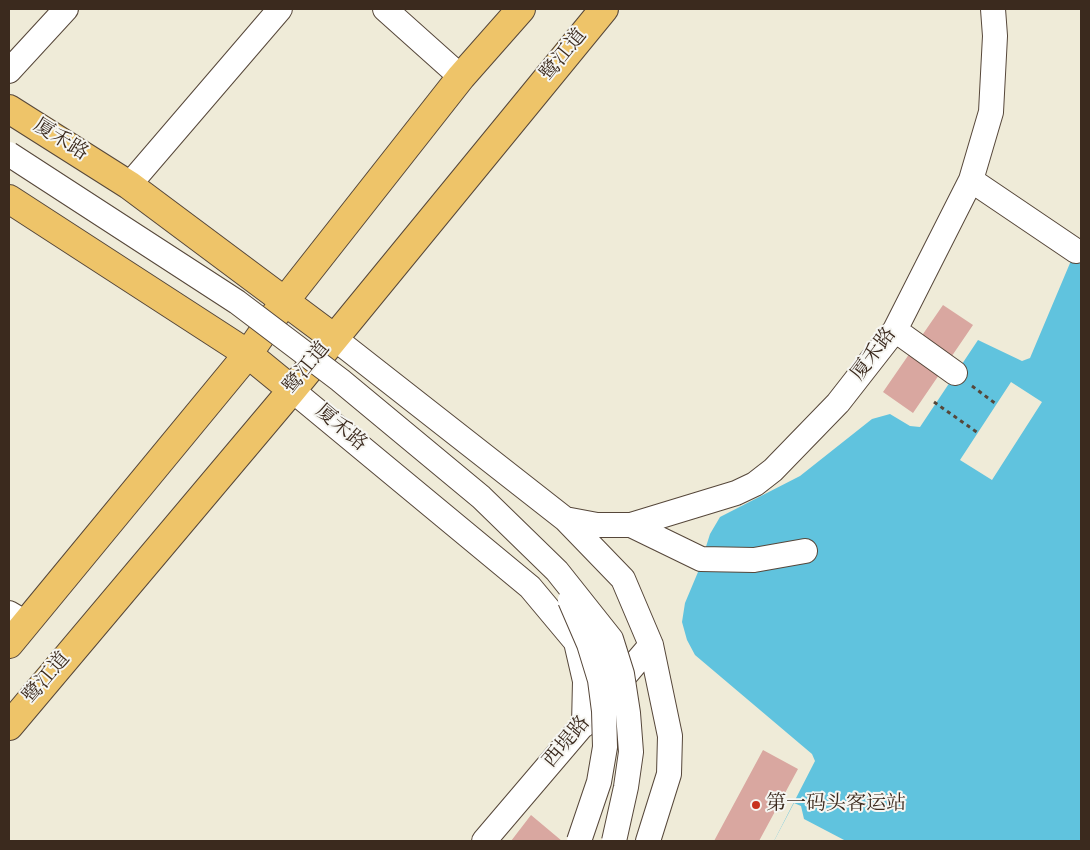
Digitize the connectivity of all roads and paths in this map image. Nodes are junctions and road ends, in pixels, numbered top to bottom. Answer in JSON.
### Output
{"nodes":[{"id":1,"x":66,"y":9,"type":"edge"},
{"id":2,"x":280,"y":9,"type":"edge"},
{"id":3,"x":385,"y":9,"type":"edge"},
{"id":4,"x":521,"y":9,"type":"edge"},
{"id":5,"x":604,"y":9,"type":"edge"},
{"id":6,"x":993,"y":9,"type":"edge"},
{"id":7,"x":9,"y":71,"type":"edge"},
{"id":8,"x":461,"y":78,"type":"junction"},
{"id":9,"x":9,"y":109,"type":"edge"},
{"id":10,"x":9,"y":154,"type":"edge"},
{"id":11,"x":971,"y":180,"type":"junction"},
{"id":12,"x":129,"y":185,"type":"junction"},
{"id":13,"x":9,"y":199,"type":"edge"},
{"id":14,"x":1076,"y":251,"type":"dead end"},
{"id":15,"x":284,"y":302,"type":"junction"},
{"id":16,"x":895,"y":330,"type":"junction"},
{"id":17,"x":334,"y":338,"type":"junction"},
{"id":18,"x":248,"y":354,"type":"junction"},
{"id":19,"x":955,"y":373,"type":"joint"},
{"id":20,"x":292,"y":390,"type":"junction"},
{"id":21,"x":934,"y":402,"type":"dead end"},
{"id":22,"x":996,"y":404,"type":"dead end"},
{"id":23,"x":978,"y":433,"type":"dead end"},
{"id":24,"x":565,"y":519,"type":"junction"},
{"id":25,"x":630,"y":525,"type":"junction"},
{"id":26,"x":806,"y":551,"type":"dead end"},
{"id":27,"x":557,"y":571,"type":"junction"},
{"id":28,"x":17,"y":618,"type":"edge"},
{"id":29,"x":9,"y":644,"type":"edge"},
{"id":30,"x":651,"y":645,"type":"junction"},
{"id":31,"x":584,"y":725,"type":"junction"},
{"id":32,"x":9,"y":726,"type":"edge"},
{"id":33,"x":484,"y":841,"type":"edge"},
{"id":34,"x":579,"y":841,"type":"edge"},
{"id":35,"x":614,"y":841,"type":"edge"},
{"id":36,"x":648,"y":841,"type":"edge"}],
"edges":[{"from":1,"to":7,"type":"street"},
{"from":2,"to":12,"type":"street"},
{"from":3,"to":8,"type":"street"},
{"from":4,"to":8,"type":"main road"},
{"from":5,"to":17,"type":"main road","name":"鹭江道"},
{"from":6,"to":11,"type":"street","name":"厦禾路"},
{"from":8,"to":15,"type":"main road"},
{"from":9,"to":12,"type":"main road","name":"厦禾路"},
{"from":10,"to":27,"type":"street","bridge":true},
{"from":11,"to":14,"type":"street"},
{"from":11,"to":16,"type":"street","name":"厦禾路"},
{"from":12,"to":15,"type":"main road","name":"厦禾路"},
{"from":13,"to":18,"type":"main road","name":"厦禾路"},
{"from":15,"to":17,"type":"main road","name":"厦禾路"},
{"from":15,"to":18,"type":"main road"},
{"from":16,"to":19,"type":"street"},
{"from":16,"to":25,"type":"street","name":"厦禾路"},
{"from":17,"to":20,"type":"main road","name":"鹭江道"},
{"from":17,"to":24,"type":"street","name":"厦禾路"},
{"from":18,"to":20,"type":"main road","name":"厦禾路"},
{"from":18,"to":28,"type":"main road"},
{"from":19,"to":22,"type":"path"},
{"from":20,"to":31,"type":"street","name":"厦禾路"},
{"from":20,"to":32,"type":"main road","name":"鹭江道"},
{"from":21,"to":23,"type":"path"},
{"from":24,"to":25,"type":"street","name":"厦禾路"},
{"from":24,"to":30,"type":"street","name":"厦禾路"},
{"from":25,"to":26,"type":"street"},
{"from":27,"to":34,"type":"street","bridge":true},
{"from":27,"to":35,"type":"street","bridge":true},
{"from":28,"to":29,"type":"main road"},
{"from":30,"to":31,"type":"street","name":"西堤路"},
{"from":30,"to":36,"type":"street","name":"厦禾路"},
{"from":31,"to":33,"type":"street","name":"西堤路"}]}
